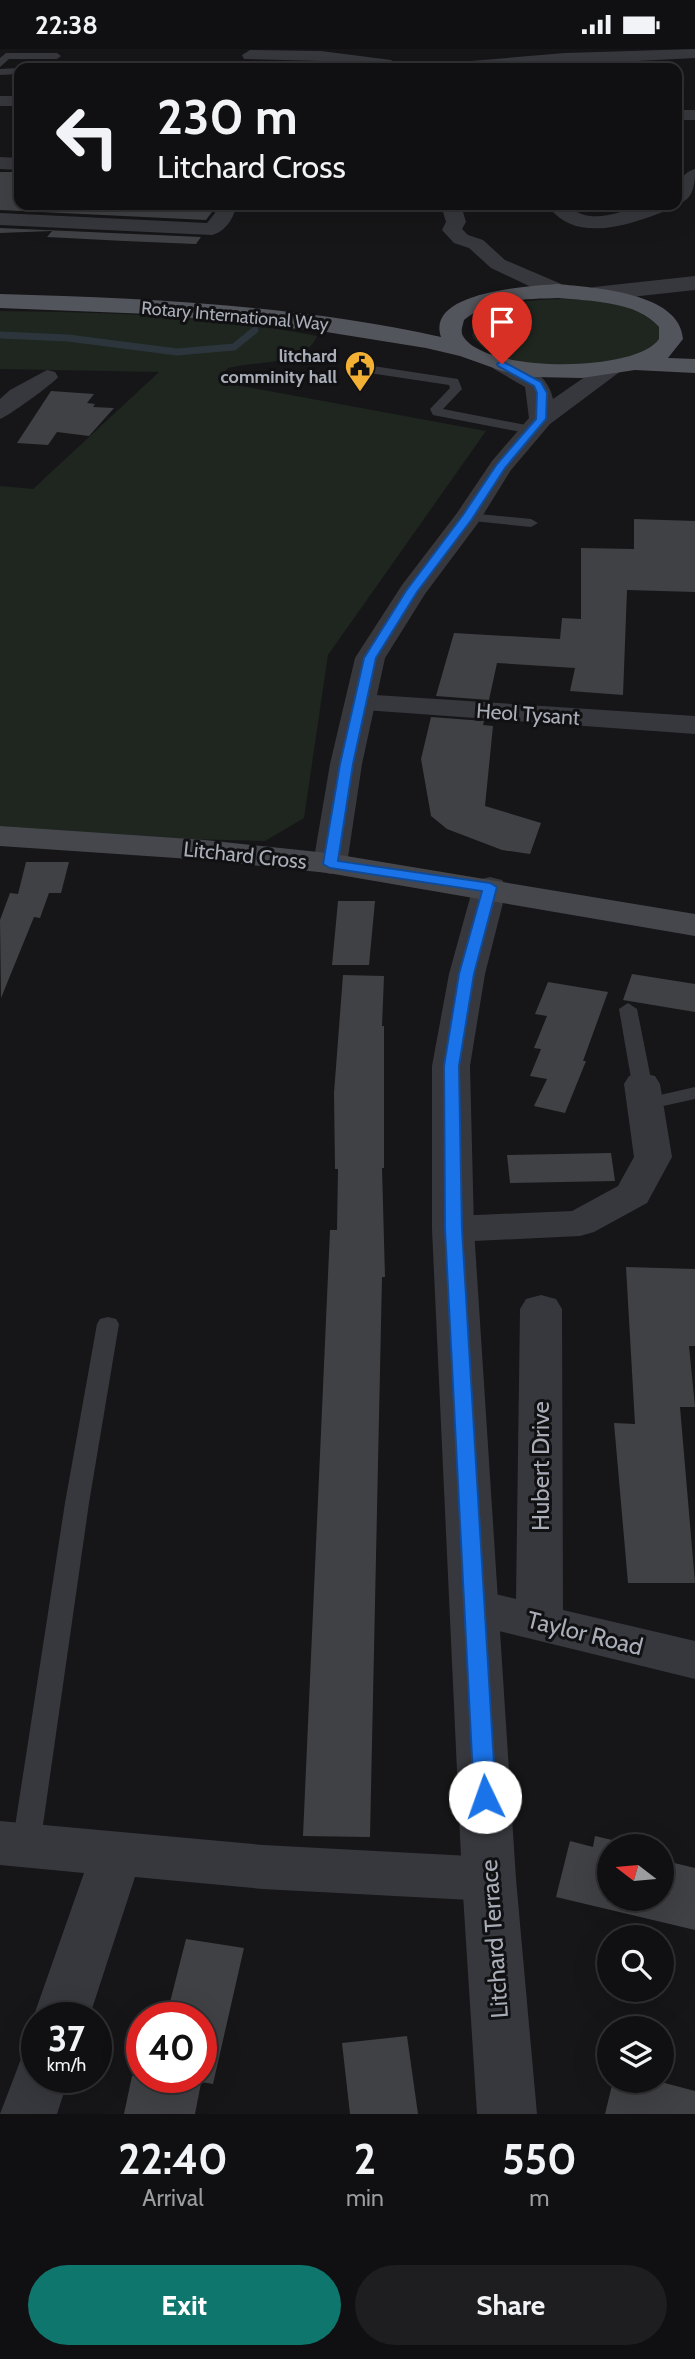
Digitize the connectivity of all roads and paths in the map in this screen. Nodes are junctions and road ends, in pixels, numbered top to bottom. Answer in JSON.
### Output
{"nodes":[{"id":1,"x":497,"y":49,"type":"edge"},
{"id":2,"x":659,"y":49,"type":"edge"},
{"id":3,"x":695,"y":53,"type":"edge"},
{"id":4,"x":57,"y":56,"type":"dead end"},
{"id":5,"x":640,"y":56,"type":"junction"},
{"id":6,"x":248,"y":57,"type":"edge"},
{"id":7,"x":513,"y":62,"type":"junction"},
{"id":8,"x":621,"y":62,"type":"edge"},
{"id":9,"x":375,"y":63,"type":"edge"},
{"id":10,"x":502,"y":63,"type":"edge"},
{"id":11,"x":0,"y":64,"type":"edge"},
{"id":12,"x":695,"y":175,"type":"edge"},
{"id":13,"x":682,"y":192,"type":"edge"},
{"id":14,"x":225,"y":210,"type":"edge"},
{"id":15,"x":562,"y":210,"type":"edge"},
{"id":16,"x":652,"y":210,"type":"edge"},
{"id":17,"x":456,"y":214,"type":"edge"},
{"id":18,"x":0,"y":219,"type":"edge"},
{"id":19,"x":498,"y":264,"type":"junction"},
{"id":20,"x":695,"y":284,"type":"edge"},
{"id":21,"x":0,"y":288,"type":"edge"},
{"id":22,"x":558,"y":291,"type":"junction"},
{"id":23,"x":594,"y":294,"type":"junction"},
{"id":24,"x":0,"y":301,"type":"edge"},
{"id":25,"x":483,"y":301,"type":"junction"},
{"id":26,"x":461,"y":311,"type":"junction"},
{"id":27,"x":406,"y":314,"type":"dead end"},
{"id":28,"x":433,"y":314,"type":"dead end"},
{"id":29,"x":664,"y":321,"type":"junction"},
{"id":30,"x":695,"y":339,"type":"edge"},
{"id":31,"x":468,"y":351,"type":"junction"},
{"id":32,"x":502,"y":364,"type":"junction"},
{"id":33,"x":624,"y":366,"type":"junction"},
{"id":34,"x":695,"y":366,"type":"edge"},
{"id":35,"x":360,"y":368,"type":"dead end"},
{"id":36,"x":1,"y":382,"type":"edge"},
{"id":37,"x":0,"y":412,"type":"edge"},
{"id":38,"x":536,"y":425,"type":"junction"},
{"id":39,"x":468,"y":517,"type":"junction"},
{"id":40,"x":531,"y":523,"type":"dead end"},
{"id":41,"x":360,"y":703,"type":"junction"},
{"id":42,"x":695,"y":725,"type":"edge"},
{"id":43,"x":0,"y":836,"type":"edge"},
{"id":44,"x":330,"y":864,"type":"junction"},
{"id":45,"x":490,"y":887,"type":"junction"},
{"id":46,"x":695,"y":925,"type":"edge"},
{"id":47,"x":628,"y":1009,"type":"dead end"},
{"id":48,"x":695,"y":1093,"type":"edge"},
{"id":49,"x":643,"y":1094,"type":"junction"},
{"id":50,"x":453,"y":1229,"type":"junction"},
{"id":51,"x":541,"y":1309,"type":"dead end"},
{"id":52,"x":108,"y":1324,"type":"dead end"},
{"id":53,"x":474,"y":1607,"type":"junction"},
{"id":54,"x":540,"y":1622,"type":"junction"},
{"id":55,"x":695,"y":1661,"type":"edge"},
{"id":56,"x":13,"y":1845,"type":"edge"},
{"id":57,"x":116,"y":1855,"type":"junction"},
{"id":58,"x":489,"y":1879,"type":"junction"},
{"id":59,"x":66,"y":2002,"type":"edge"},
{"id":60,"x":35,"y":2093,"type":"edge"},
{"id":61,"x":28,"y":2114,"type":"edge"},
{"id":62,"x":507,"y":2114,"type":"edge"}],
"edges":[{"from":1,"to":7,"type":"street"},
{"from":2,"to":5,"type":"street"},
{"from":3,"to":5,"type":"street"},
{"from":4,"to":11,"type":"lane"},
{"from":5,"to":8,"type":"street"},
{"from":6,"to":9,"type":"street"},
{"from":7,"to":8,"type":"street"},
{"from":7,"to":10,"type":"street"},
{"from":12,"to":13,"type":"street"},
{"from":14,"to":18,"type":"street"},
{"from":15,"to":16,"type":"street"},
{"from":17,"to":19,"type":"street"},
{"from":19,"to":22,"type":"street"},
{"from":19,"to":25,"type":"street"},
{"from":20,"to":23,"type":"street"},
{"from":20,"to":29,"type":"street"},
{"from":21,"to":27,"type":"main road","name":"Rotary International Way"},
{"from":22,"to":23,"type":"main road"},
{"from":22,"to":25,"type":"main road"},
{"from":23,"to":29,"type":"main road"},
{"from":24,"to":31,"type":"main road","name":"Rotary International Way"},
{"from":25,"to":26,"type":"main road"},
{"from":26,"to":28,"type":"main road"},
{"from":26,"to":31,"type":"main road"},
{"from":29,"to":30,"type":"main road"},
{"from":29,"to":33,"type":"main road"},
{"from":31,"to":32,"type":"main road","name":"Rotary International Way"},
{"from":32,"to":33,"type":"main road","name":"Rotary International Way"},
{"from":32,"to":38,"type":"street"},
{"from":33,"to":34,"type":"main road"},
{"from":33,"to":38,"type":"street"},
{"from":35,"to":38,"type":"lane"},
{"from":36,"to":37,"type":"street"},
{"from":38,"to":39,"type":"street"},
{"from":39,"to":40,"type":"lane"},
{"from":39,"to":41,"type":"street"},
{"from":41,"to":42,"type":"street","name":"Heol Tysant"},
{"from":41,"to":44,"type":"street"},
{"from":43,"to":44,"type":"main road","name":"Litchard Cross"},
{"from":44,"to":45,"type":"main road","name":"Litchard Cross"},
{"from":45,"to":46,"type":"main road","name":"Litchard Cross"},
{"from":45,"to":50,"type":"street","name":"Litchard Terrace"},
{"from":47,"to":49,"type":"lane"},
{"from":48,"to":49,"type":"lane"},
{"from":49,"to":50,"type":"street"},
{"from":50,"to":53,"type":"street","name":"Litchard Terrace"},
{"from":51,"to":54,"type":"street","name":"Hubert Drive"},
{"from":52,"to":56,"type":"lane"},
{"from":53,"to":54,"type":"street","name":"Taylor Road"},
{"from":53,"to":58,"type":"street","name":"Litchard Terrace"},
{"from":54,"to":55,"type":"street","name":"Taylor Road"},
{"from":56,"to":57,"type":"street"},
{"from":57,"to":58,"type":"street"},
{"from":57,"to":59,"type":"street"},
{"from":58,"to":62,"type":"street","name":"Litchard Terrace"},
{"from":60,"to":61,"type":"street"}]}
